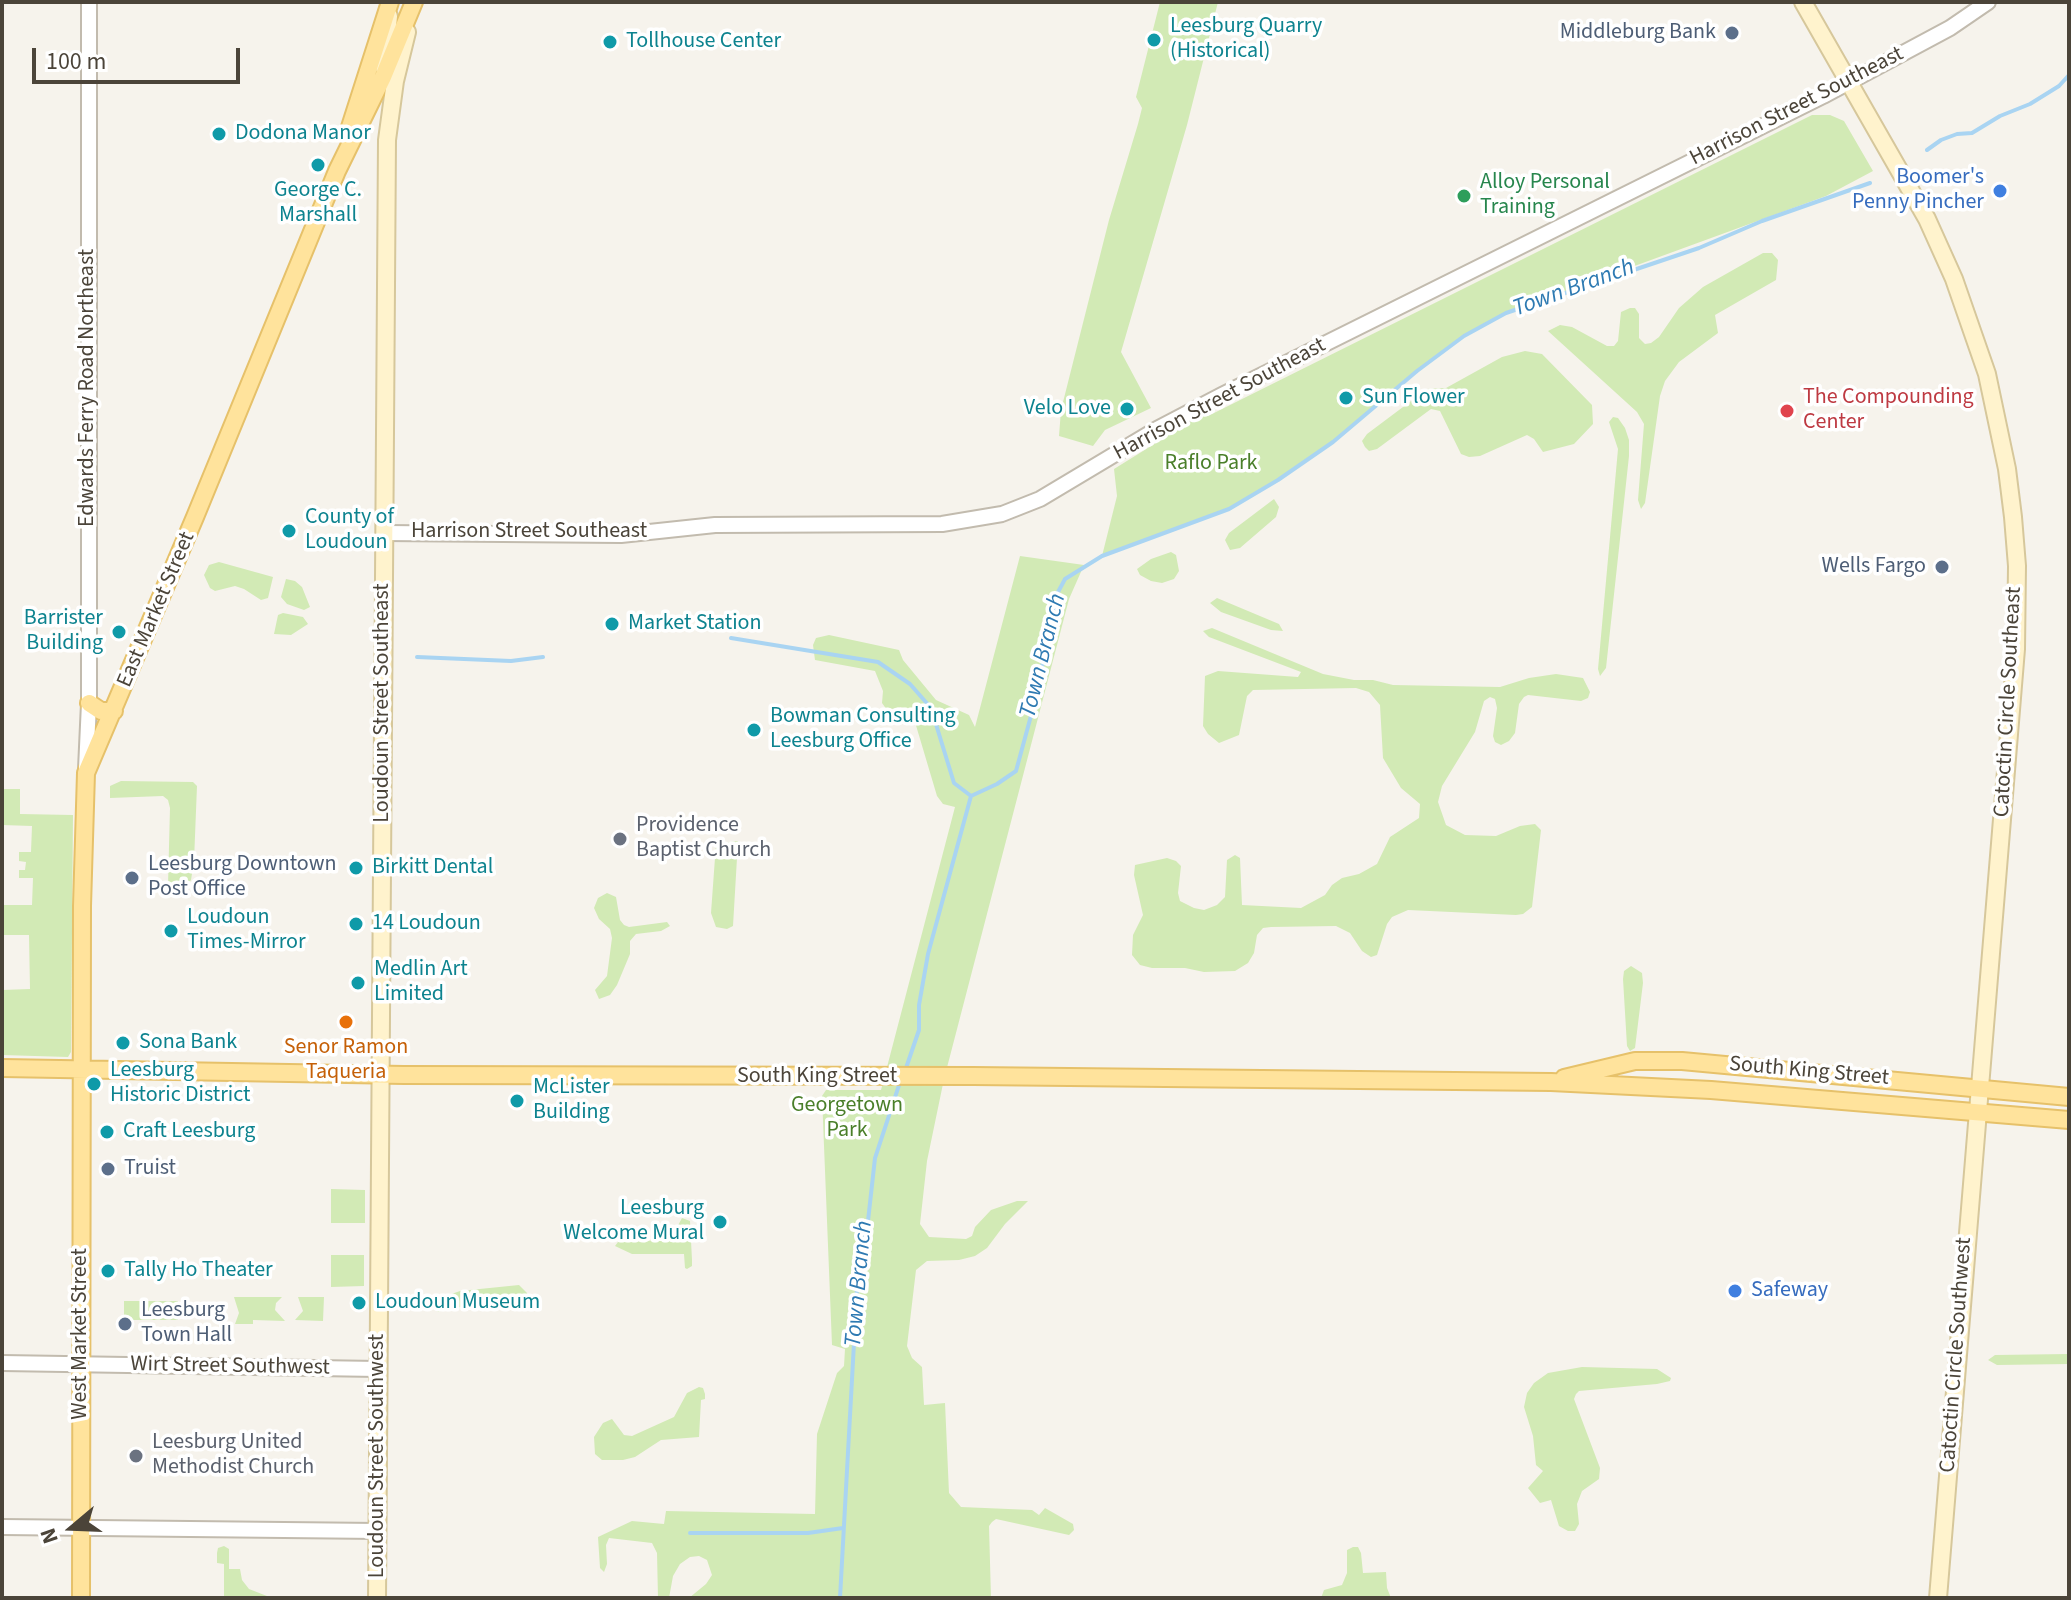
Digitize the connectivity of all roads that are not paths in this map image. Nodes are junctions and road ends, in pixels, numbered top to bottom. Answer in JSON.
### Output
{"nodes":[{"id":1,"x":89,"y":2,"type":"edge"},
{"id":2,"x":390,"y":2,"type":"edge"},
{"id":3,"x":1803,"y":2,"type":"edge"},
{"id":4,"x":1988,"y":2,"type":"edge"},
{"id":5,"x":413,"y":6,"type":"edge"},
{"id":6,"x":383,"y":77,"type":"junction"},
{"id":7,"x":1850,"y":82,"type":"junction"},
{"id":8,"x":387,"y":140,"type":"junction"},
{"id":9,"x":337,"y":171,"type":"junction"},
{"id":10,"x":384,"y":533,"type":"junction"},
{"id":11,"x":89,"y":703,"type":"junction"},
{"id":12,"x":114,"y":711,"type":"junction"},
{"id":13,"x":86,"y":773,"type":"junction"},
{"id":14,"x":2,"y":1068,"type":"edge"},
{"id":15,"x":83,"y":1069,"type":"junction"},
{"id":16,"x":380,"y":1075,"type":"junction"},
{"id":17,"x":1551,"y":1082,"type":"junction"},
{"id":18,"x":1979,"y":1088,"type":"junction"},
{"id":19,"x":2069,"y":1097,"type":"edge"},
{"id":20,"x":1978,"y":1112,"type":"junction"},
{"id":21,"x":2069,"y":1120,"type":"edge"},
{"id":22,"x":2,"y":1363,"type":"edge"},
{"id":23,"x":81,"y":1364,"type":"junction"},
{"id":24,"x":378,"y":1369,"type":"junction"},
{"id":25,"x":2,"y":1527,"type":"edge"},
{"id":26,"x":81,"y":1528,"type":"junction"},
{"id":27,"x":378,"y":1531,"type":"junction"},
{"id":28,"x":81,"y":1598,"type":"edge"},
{"id":29,"x":377,"y":1598,"type":"edge"},
{"id":30,"x":1938,"y":1598,"type":"edge"}],
"edges":[{"from":1,"to":11,"type":"street","name":"Edwards Ferry Road Northeast"},
{"from":2,"to":6,"type":"main road","name":"Loudoun Street Southeast"},
{"from":2,"to":9,"type":"main road","name":"East Market Street"},
{"from":3,"to":7,"type":"main road","name":"Catoctin Circle Southeast"},
{"from":4,"to":7,"type":"street","name":"Harrison Street Southeast"},
{"from":5,"to":6,"type":"main road","name":"East Market Street"},
{"from":5,"to":8,"type":"main road","name":"Loudoun Street Southeast"},
{"from":6,"to":8,"type":"main road","name":"Loudoun Street Southeast"},
{"from":6,"to":9,"type":"main road","name":"East Market Street"},
{"from":7,"to":10,"type":"street","name":"Harrison Street Southeast"},
{"from":7,"to":18,"type":"main road","name":"Catoctin Circle Southeast"},
{"from":8,"to":10,"type":"main road","name":"Loudoun Street Southeast"},
{"from":9,"to":12,"type":"main road","name":"East Market Street"},
{"from":10,"to":16,"type":"main road","name":"Loudoun Street Southeast"},
{"from":11,"to":12,"type":"main road"},
{"from":11,"to":13,"type":"street","name":"Edwards Ferry Road Northeast"},
{"from":12,"to":13,"type":"main road","name":"East Market Street"},
{"from":13,"to":15,"type":"main road","name":"East Market Street"},
{"from":14,"to":15,"type":"main road","name":"South King Street"},
{"from":15,"to":16,"type":"main road","name":"South King Street"},
{"from":15,"to":23,"type":"main road","name":"West Market Street"},
{"from":16,"to":17,"type":"main road","name":"South King Street"},
{"from":16,"to":24,"type":"main road","name":"Loudoun Street Southwest"},
{"from":17,"to":18,"type":"main road","name":"South King Street"},
{"from":17,"to":20,"type":"main road","name":"South King Street"},
{"from":18,"to":19,"type":"main road","name":"South King Street"},
{"from":18,"to":20,"type":"main road","name":"Catoctin Circle Southeast"},
{"from":20,"to":21,"type":"main road","name":"South King Street"},
{"from":20,"to":30,"type":"main road","name":"Catoctin Circle Southwest"},
{"from":22,"to":23,"type":"street","name":"Wirt Street Southwest"},
{"from":23,"to":24,"type":"street","name":"Wirt Street Southwest"},
{"from":23,"to":26,"type":"main road","name":"West Market Street"},
{"from":24,"to":27,"type":"main road","name":"Loudoun Street Southwest"},
{"from":25,"to":26,"type":"street"},
{"from":26,"to":27,"type":"street"},
{"from":26,"to":28,"type":"main road","name":"West Market Street"},
{"from":27,"to":29,"type":"main road","name":"Loudoun Street Southwest"}]}
